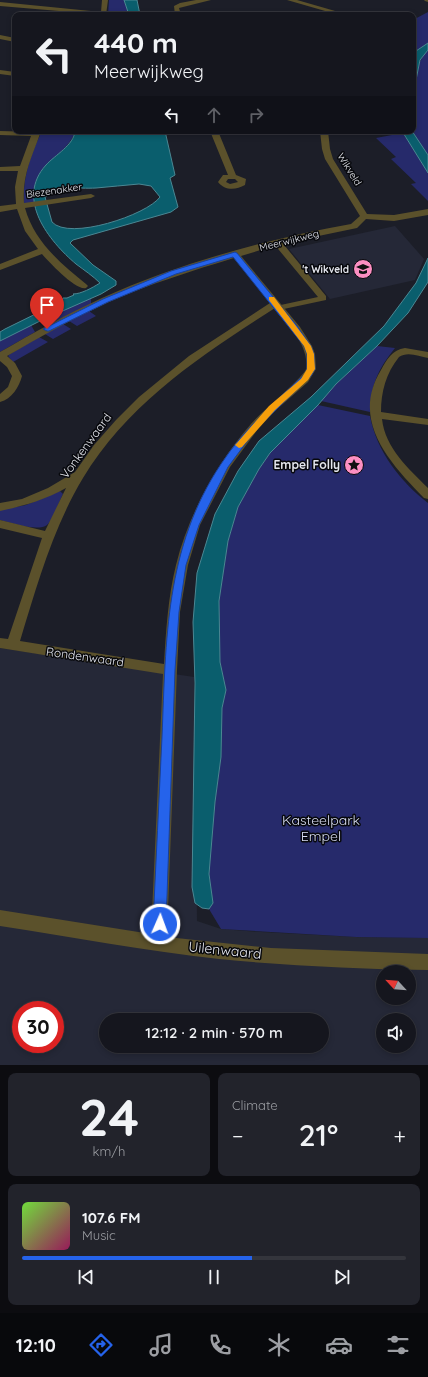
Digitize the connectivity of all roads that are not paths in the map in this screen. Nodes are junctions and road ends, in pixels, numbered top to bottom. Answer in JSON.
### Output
{"nodes":[{"id":1,"x":105,"y":0,"type":"edge"},
{"id":2,"x":208,"y":0,"type":"edge"},
{"id":3,"x":290,"y":0,"type":"edge"},
{"id":4,"x":0,"y":4,"type":"edge"},
{"id":5,"x":83,"y":12,"type":"edge"},
{"id":6,"x":104,"y":12,"type":"edge"},
{"id":7,"x":177,"y":12,"type":"edge"},
{"id":8,"x":335,"y":12,"type":"edge"},
{"id":9,"x":0,"y":37,"type":"edge"},
{"id":10,"x":12,"y":39,"type":"edge"},
{"id":11,"x":0,"y":72,"type":"edge"},
{"id":12,"x":12,"y":74,"type":"edge"},
{"id":13,"x":0,"y":133,"type":"edge"},
{"id":14,"x":12,"y":133,"type":"edge"},
{"id":15,"x":36,"y":134,"type":"edge"},
{"id":16,"x":215,"y":134,"type":"edge"},
{"id":17,"x":324,"y":134,"type":"edge"},
{"id":18,"x":23,"y":168,"type":"junction"},
{"id":19,"x":0,"y":169,"type":"edge"},
{"id":20,"x":233,"y":176,"type":"dead end"},
{"id":21,"x":91,"y":196,"type":"dead end"},
{"id":22,"x":20,"y":206,"type":"junction"},
{"id":23,"x":0,"y":208,"type":"edge"},
{"id":24,"x":428,"y":212,"type":"edge"},
{"id":25,"x":364,"y":216,"type":"junction"},
{"id":26,"x":277,"y":242,"type":"junction"},
{"id":27,"x":44,"y":250,"type":"junction"},
{"id":28,"x":235,"y":254,"type":"junction"},
{"id":29,"x":0,"y":267,"type":"edge"},
{"id":30,"x":83,"y":286,"type":"dead end"},
{"id":31,"x":277,"y":306,"type":"junction"},
{"id":32,"x":428,"y":354,"type":"edge"},
{"id":33,"x":0,"y":356,"type":"edge"},
{"id":34,"x":0,"y":399,"type":"edge"},
{"id":35,"x":376,"y":415,"type":"junction"},
{"id":36,"x":428,"y":422,"type":"edge"},
{"id":37,"x":79,"y":475,"type":"junction"},
{"id":38,"x":428,"y":495,"type":"edge"},
{"id":39,"x":0,"y":507,"type":"edge"},
{"id":40,"x":0,"y":524,"type":"edge"},
{"id":41,"x":49,"y":536,"type":"junction"},
{"id":42,"x":6,"y":645,"type":"edge"},
{"id":43,"x":170,"y":670,"type":"junction"},
{"id":44,"x":0,"y":918,"type":"edge"},
{"id":45,"x":159,"y":943,"type":"junction"},
{"id":46,"x":428,"y":962,"type":"edge"}],
"edges":[{"from":1,"to":6,"type":"street"},
{"from":2,"to":7,"type":"street"},
{"from":3,"to":8,"type":"street"},
{"from":4,"to":5,"type":"street"},
{"from":9,"to":10,"type":"street"},
{"from":11,"to":12,"type":"street"},
{"from":13,"to":14,"type":"street","name":"Biezenakker"},
{"from":15,"to":18,"type":"street","name":"Biezenakker"},
{"from":16,"to":20,"type":"street"},
{"from":17,"to":25,"type":"street","name":"Wikveld"},
{"from":18,"to":19,"type":"street"},
{"from":18,"to":22,"type":"street","name":"Biezenakker"},
{"from":21,"to":22,"type":"street","name":"Biezenakker"},
{"from":22,"to":23,"type":"street"},
{"from":22,"to":27,"type":"street","name":"Biezenakker"},
{"from":24,"to":25,"type":"street"},
{"from":25,"to":26,"type":"street","name":"Meerwijkweg"},
{"from":26,"to":28,"type":"street","name":"Meerwijkweg"},
{"from":26,"to":31,"type":"street"},
{"from":27,"to":29,"type":"street"},
{"from":27,"to":30,"type":"street","name":"Biezenakker"},
{"from":28,"to":31,"type":"street"},
{"from":28,"to":33,"type":"street","name":"Meerwijkweg"},
{"from":31,"to":37,"type":"street","name":"Vonkenwaard"},
{"from":31,"to":43,"type":"street"},
{"from":32,"to":35,"type":"street"},
{"from":33,"to":34,"type":"street","name":"Meerwijkweg"},
{"from":35,"to":36,"type":"street"},
{"from":35,"to":38,"type":"street"},
{"from":37,"to":39,"type":"street"},
{"from":37,"to":41,"type":"street","name":"Vonkenwaard"},
{"from":40,"to":41,"type":"street"},
{"from":41,"to":42,"type":"street","name":"Vonkenwaard"},
{"from":42,"to":43,"type":"street","name":"Rondenwaard"},
{"from":43,"to":45,"type":"street"},
{"from":44,"to":45,"type":"street","name":"Uilenwaard"},
{"from":45,"to":46,"type":"street","name":"Uilenwaard"}]}
